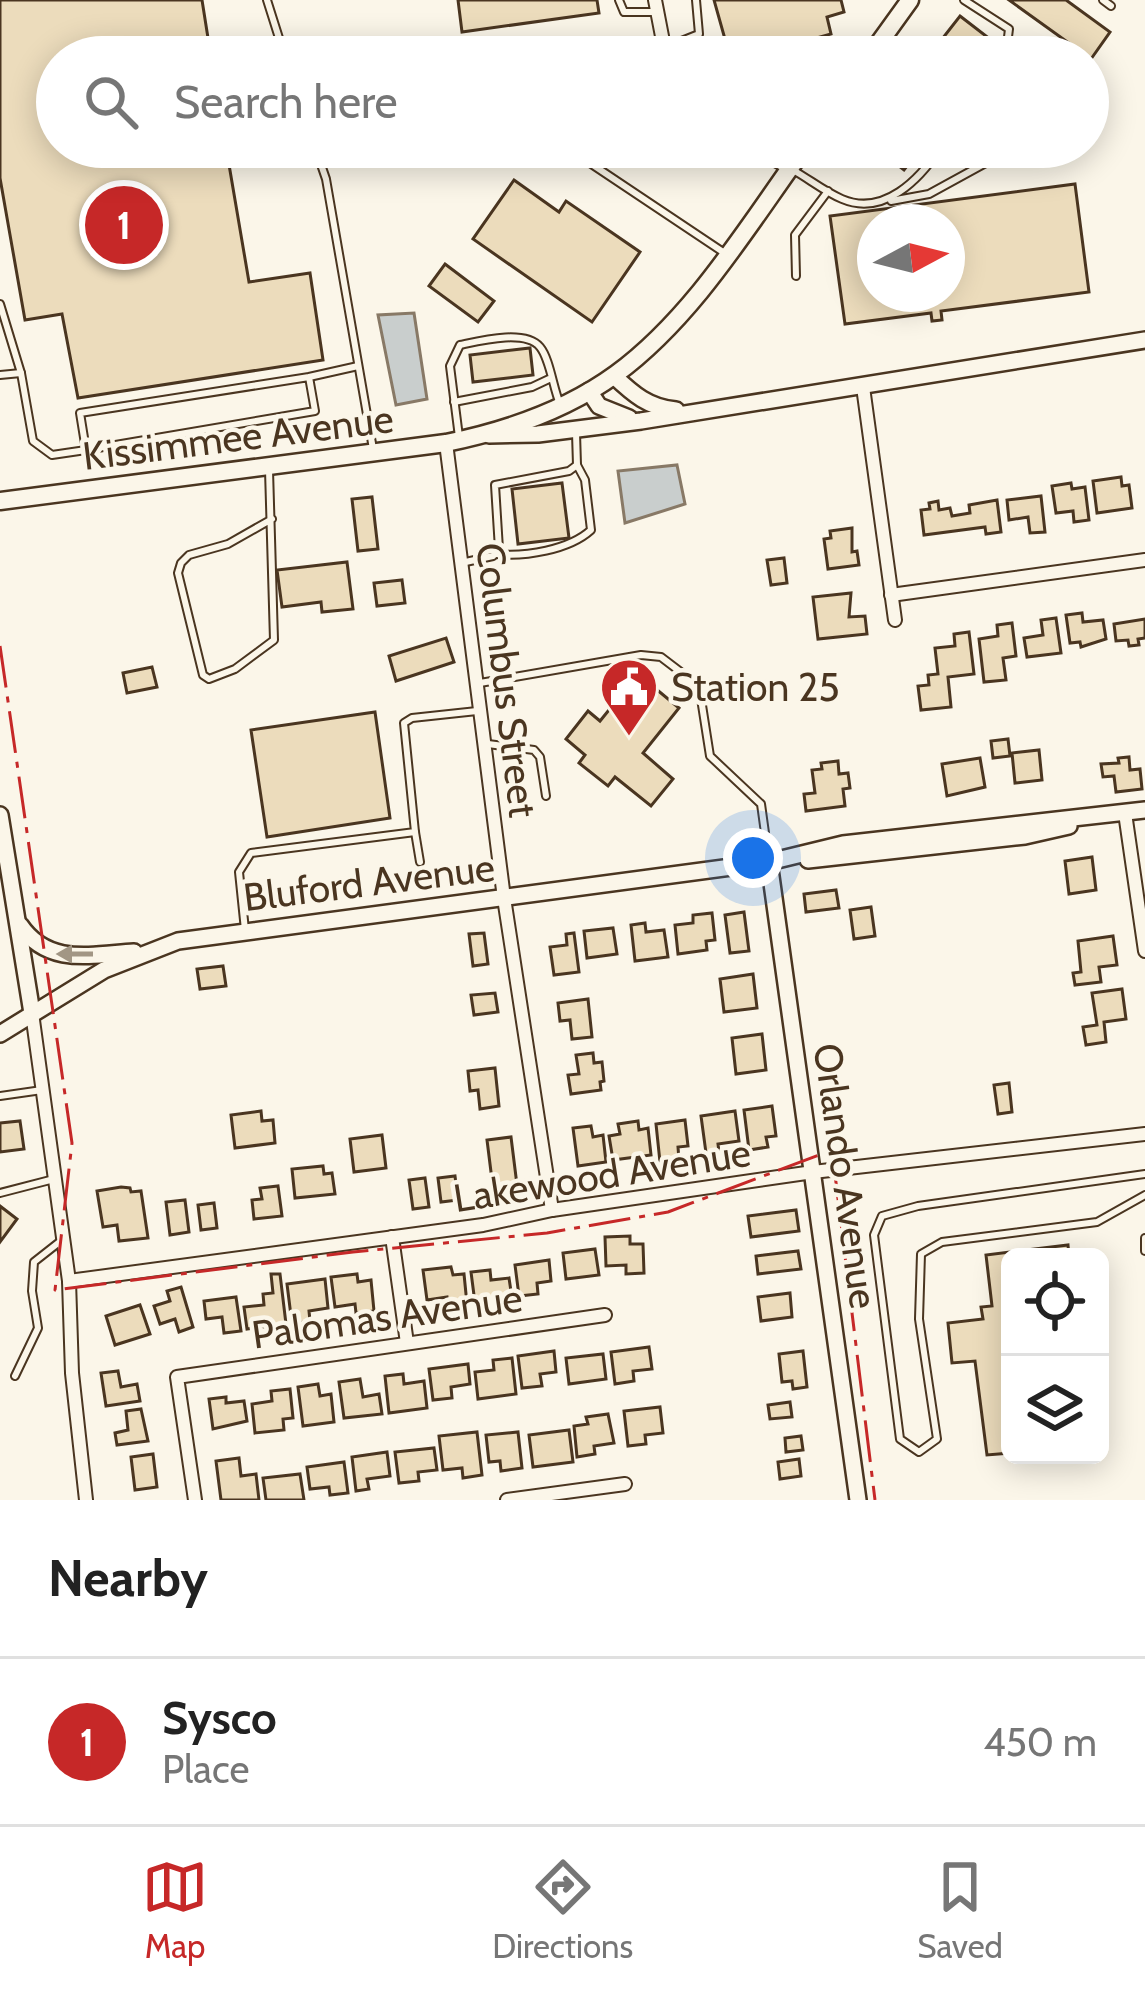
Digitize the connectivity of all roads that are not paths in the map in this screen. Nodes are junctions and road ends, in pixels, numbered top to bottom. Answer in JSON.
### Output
{"nodes":[{"id":1,"x":267,"y":0,"type":"edge"},
{"id":2,"x":619,"y":0,"type":"edge"},
{"id":3,"x":696,"y":0,"type":"edge"},
{"id":4,"x":910,"y":0,"type":"edge"},
{"id":5,"x":964,"y":0,"type":"edge"},
{"id":6,"x":1103,"y":0,"type":"edge"},
{"id":7,"x":656,"y":6,"type":"edge"},
{"id":8,"x":1112,"y":6,"type":"dead end"},
{"id":9,"x":279,"y":36,"type":"edge"},
{"id":10,"x":662,"y":36,"type":"edge"},
{"id":11,"x":695,"y":36,"type":"edge"},
{"id":12,"x":884,"y":36,"type":"edge"},
{"id":13,"x":1008,"y":36,"type":"edge"},
{"id":14,"x":322,"y":168,"type":"edge"},
{"id":15,"x":597,"y":168,"type":"edge"},
{"id":16,"x":790,"y":168,"type":"joint"},
{"id":17,"x":928,"y":168,"type":"edge"},
{"id":18,"x":976,"y":168,"type":"edge"},
{"id":19,"x":829,"y":191,"type":"junction"},
{"id":20,"x":887,"y":201,"type":"junction"},
{"id":21,"x":726,"y":254,"type":"junction"},
{"id":22,"x":796,"y":276,"type":"dead end"},
{"id":23,"x":0,"y":304,"type":"edge"},
{"id":24,"x":1145,"y":340,"type":"edge"},
{"id":25,"x":358,"y":366,"type":"junction"},
{"id":26,"x":21,"y":374,"type":"junction"},
{"id":27,"x":0,"y":375,"type":"edge"},
{"id":28,"x":614,"y":376,"type":"junction"},
{"id":29,"x":309,"y":377,"type":"junction"},
{"id":30,"x":549,"y":379,"type":"junction"},
{"id":31,"x":863,"y":387,"type":"junction"},
{"id":32,"x":589,"y":391,"type":"junction"},
{"id":33,"x":453,"y":402,"type":"junction"},
{"id":34,"x":560,"y":405,"type":"junction"},
{"id":35,"x":691,"y":411,"type":"junction"},
{"id":36,"x":640,"y":421,"type":"junction"},
{"id":37,"x":576,"y":429,"type":"junction"},
{"id":38,"x":484,"y":435,"type":"junction"},
{"id":39,"x":453,"y":441,"type":"junction"},
{"id":40,"x":86,"y":450,"type":"junction"},
{"id":41,"x":374,"y":452,"type":"junction"},
{"id":42,"x":577,"y":465,"type":"junction"},
{"id":43,"x":269,"y":466,"type":"junction"},
{"id":44,"x":0,"y":501,"type":"edge"},
{"id":45,"x":272,"y":519,"type":"junction"},
{"id":46,"x":496,"y":554,"type":"junction"},
{"id":47,"x":1145,"y":560,"type":"edge"},
{"id":48,"x":461,"y":562,"type":"junction"},
{"id":49,"x":892,"y":595,"type":"junction"},
{"id":50,"x":895,"y":620,"type":"dead end"},
{"id":51,"x":477,"y":683,"type":"junction"},
{"id":52,"x":480,"y":710,"type":"junction"},
{"id":53,"x":484,"y":744,"type":"junction"},
{"id":54,"x":546,"y":796,"type":"dead end"},
{"id":55,"x":1145,"y":810,"type":"edge"},
{"id":56,"x":1125,"y":813,"type":"junction"},
{"id":57,"x":0,"y":814,"type":"edge"},
{"id":58,"x":415,"y":832,"type":"junction"},
{"id":59,"x":419,"y":862,"type":"dead end"},
{"id":60,"x":769,"y":862,"type":"junction"},
{"id":61,"x":504,"y":898,"type":"junction"},
{"id":62,"x":18,"y":923,"type":"junction"},
{"id":63,"x":245,"y":932,"type":"junction"},
{"id":64,"x":1145,"y":950,"type":"edge"},
{"id":65,"x":145,"y":951,"type":"junction"},
{"id":66,"x":32,"y":1013,"type":"junction"},
{"id":67,"x":0,"y":1034,"type":"edge"},
{"id":68,"x":42,"y":1090,"type":"junction"},
{"id":69,"x":0,"y":1096,"type":"edge"},
{"id":70,"x":1145,"y":1134,"type":"edge"},
{"id":71,"x":813,"y":1172,"type":"junction"},
{"id":72,"x":1145,"y":1174,"type":"edge"},
{"id":73,"x":54,"y":1179,"type":"junction"},
{"id":74,"x":0,"y":1193,"type":"edge"},
{"id":75,"x":1145,"y":1195,"type":"edge"},
{"id":76,"x":552,"y":1210,"type":"junction"},
{"id":77,"x":392,"y":1237,"type":"junction"},
{"id":78,"x":1145,"y":1238,"type":"edge"},
{"id":79,"x":62,"y":1240,"type":"junction"},
{"id":80,"x":1145,"y":1251,"type":"edge"},
{"id":81,"x":69,"y":1281,"type":"junction"},
{"id":82,"x":604,"y":1315,"type":"dead end"},
{"id":83,"x":406,"y":1343,"type":"junction"},
{"id":84,"x":15,"y":1376,"type":"dead end"},
{"id":85,"x":625,"y":1484,"type":"dead end"},
{"id":86,"x":86,"y":1500,"type":"edge"},
{"id":87,"x":195,"y":1500,"type":"edge"},
{"id":88,"x":507,"y":1500,"type":"edge"},
{"id":89,"x":858,"y":1500,"type":"edge"}],
"edges":[{"from":1,"to":9,"type":"lane"},
{"from":2,"to":7,"type":"lane"},
{"from":3,"to":11,"type":"lane"},
{"from":4,"to":12,"type":"main road"},
{"from":5,"to":13,"type":"lane"},
{"from":6,"to":8,"type":"lane"},
{"from":7,"to":10,"type":"street"},
{"from":14,"to":25,"type":"lane"},
{"from":15,"to":21,"type":"lane"},
{"from":16,"to":19,"type":"lane"},
{"from":16,"to":21,"type":"main road"},
{"from":17,"to":20,"type":"lane"},
{"from":18,"to":20,"type":"lane"},
{"from":19,"to":20,"type":"lane"},
{"from":19,"to":22,"type":"lane"},
{"from":21,"to":28,"type":"main road"},
{"from":23,"to":26,"type":"lane"},
{"from":24,"to":31,"type":"street","name":"Kissimmee Avenue"},
{"from":25,"to":29,"type":"lane"},
{"from":25,"to":41,"type":"lane"},
{"from":26,"to":27,"type":"lane"},
{"from":26,"to":40,"type":"lane"},
{"from":28,"to":32,"type":"main road","name":"Kissimmee Avenue"},
{"from":28,"to":35,"type":"street","name":"Kissimmee Avenue"},
{"from":29,"to":40,"type":"lane"},
{"from":29,"to":40,"type":"lane"},
{"from":30,"to":33,"type":"lane"},
{"from":30,"to":33,"type":"lane"},
{"from":30,"to":34,"type":"lane"},
{"from":31,"to":35,"type":"street","name":"Kissimmee Avenue"},
{"from":31,"to":49,"type":"street"},
{"from":32,"to":34,"type":"main road","name":"Kissimmee Avenue"},
{"from":32,"to":36,"type":"street"},
{"from":33,"to":39,"type":"lane"},
{"from":34,"to":38,"type":"main road","name":"Kissimmee Avenue"},
{"from":35,"to":36,"type":"street","name":"Kissimmee Avenue"},
{"from":36,"to":37,"type":"street","name":"Kissimmee Avenue"},
{"from":37,"to":38,"type":"street","name":"Kissimmee Avenue"},
{"from":37,"to":42,"type":"lane"},
{"from":38,"to":39,"type":"main road","name":"Kissimmee Avenue"},
{"from":39,"to":41,"type":"main road","name":"Kissimmee Avenue"},
{"from":39,"to":48,"type":"street","name":"Columbus Street"},
{"from":41,"to":43,"type":"main road","name":"Kissimmee Avenue"},
{"from":42,"to":46,"type":"lane"},
{"from":42,"to":46,"type":"lane"},
{"from":43,"to":44,"type":"main road","name":"Kissimmee Avenue"},
{"from":43,"to":45,"type":"lane"},
{"from":45,"to":45,"type":"lane"},
{"from":46,"to":48,"type":"lane"},
{"from":47,"to":49,"type":"street"},
{"from":48,"to":51,"type":"street","name":"Columbus Street"},
{"from":49,"to":50,"type":"street"},
{"from":51,"to":52,"type":"street","name":"Columbus Street"},
{"from":51,"to":60,"type":"lane"},
{"from":52,"to":53,"type":"street","name":"Columbus Street"},
{"from":52,"to":58,"type":"lane"},
{"from":53,"to":54,"type":"lane"},
{"from":53,"to":61,"type":"street","name":"Columbus Street"},
{"from":55,"to":56,"type":"street","name":"Bluford Avenue"},
{"from":56,"to":60,"type":"street","name":"Bluford Avenue"},
{"from":56,"to":64,"type":"street"},
{"from":57,"to":62,"type":"street"},
{"from":58,"to":59,"type":"lane"},
{"from":58,"to":63,"type":"lane"},
{"from":60,"to":61,"type":"street","name":"Bluford Avenue"},
{"from":60,"to":71,"type":"street","name":"Orlando Avenue"},
{"from":61,"to":63,"type":"street","name":"Bluford Avenue"},
{"from":61,"to":76,"type":"street","name":"Columbus Street"},
{"from":65,"to":62,"type":"street","one_way":true},
{"from":62,"to":66,"type":"street"},
{"from":63,"to":65,"type":"street","name":"Bluford Avenue"},
{"from":65,"to":66,"type":"street","name":"Bluford Avenue"},
{"from":66,"to":67,"type":"street","name":"Bluford Avenue"},
{"from":66,"to":68,"type":"street"},
{"from":68,"to":69,"type":"lane"},
{"from":68,"to":73,"type":"street"},
{"from":70,"to":71,"type":"street","name":"Lakewood Avenue"},
{"from":71,"to":76,"type":"street","name":"Lakewood Avenue"},
{"from":71,"to":89,"type":"street","name":"Orlando Avenue"},
{"from":72,"to":75,"type":"lane"},
{"from":73,"to":74,"type":"lane"},
{"from":73,"to":79,"type":"street"},
{"from":76,"to":77,"type":"street","name":"Lakewood Avenue"},
{"from":77,"to":81,"type":"street","name":"Lakewood Avenue"},
{"from":77,"to":83,"type":"street"},
{"from":78,"to":80,"type":"lane"},
{"from":79,"to":81,"type":"street"},
{"from":79,"to":84,"type":"lane"},
{"from":81,"to":86,"type":"street"},
{"from":82,"to":83,"type":"street","name":"Palomas Avenue"},
{"from":83,"to":87,"type":"street","name":"Palomas Avenue"},
{"from":85,"to":88,"type":"street"}]}
